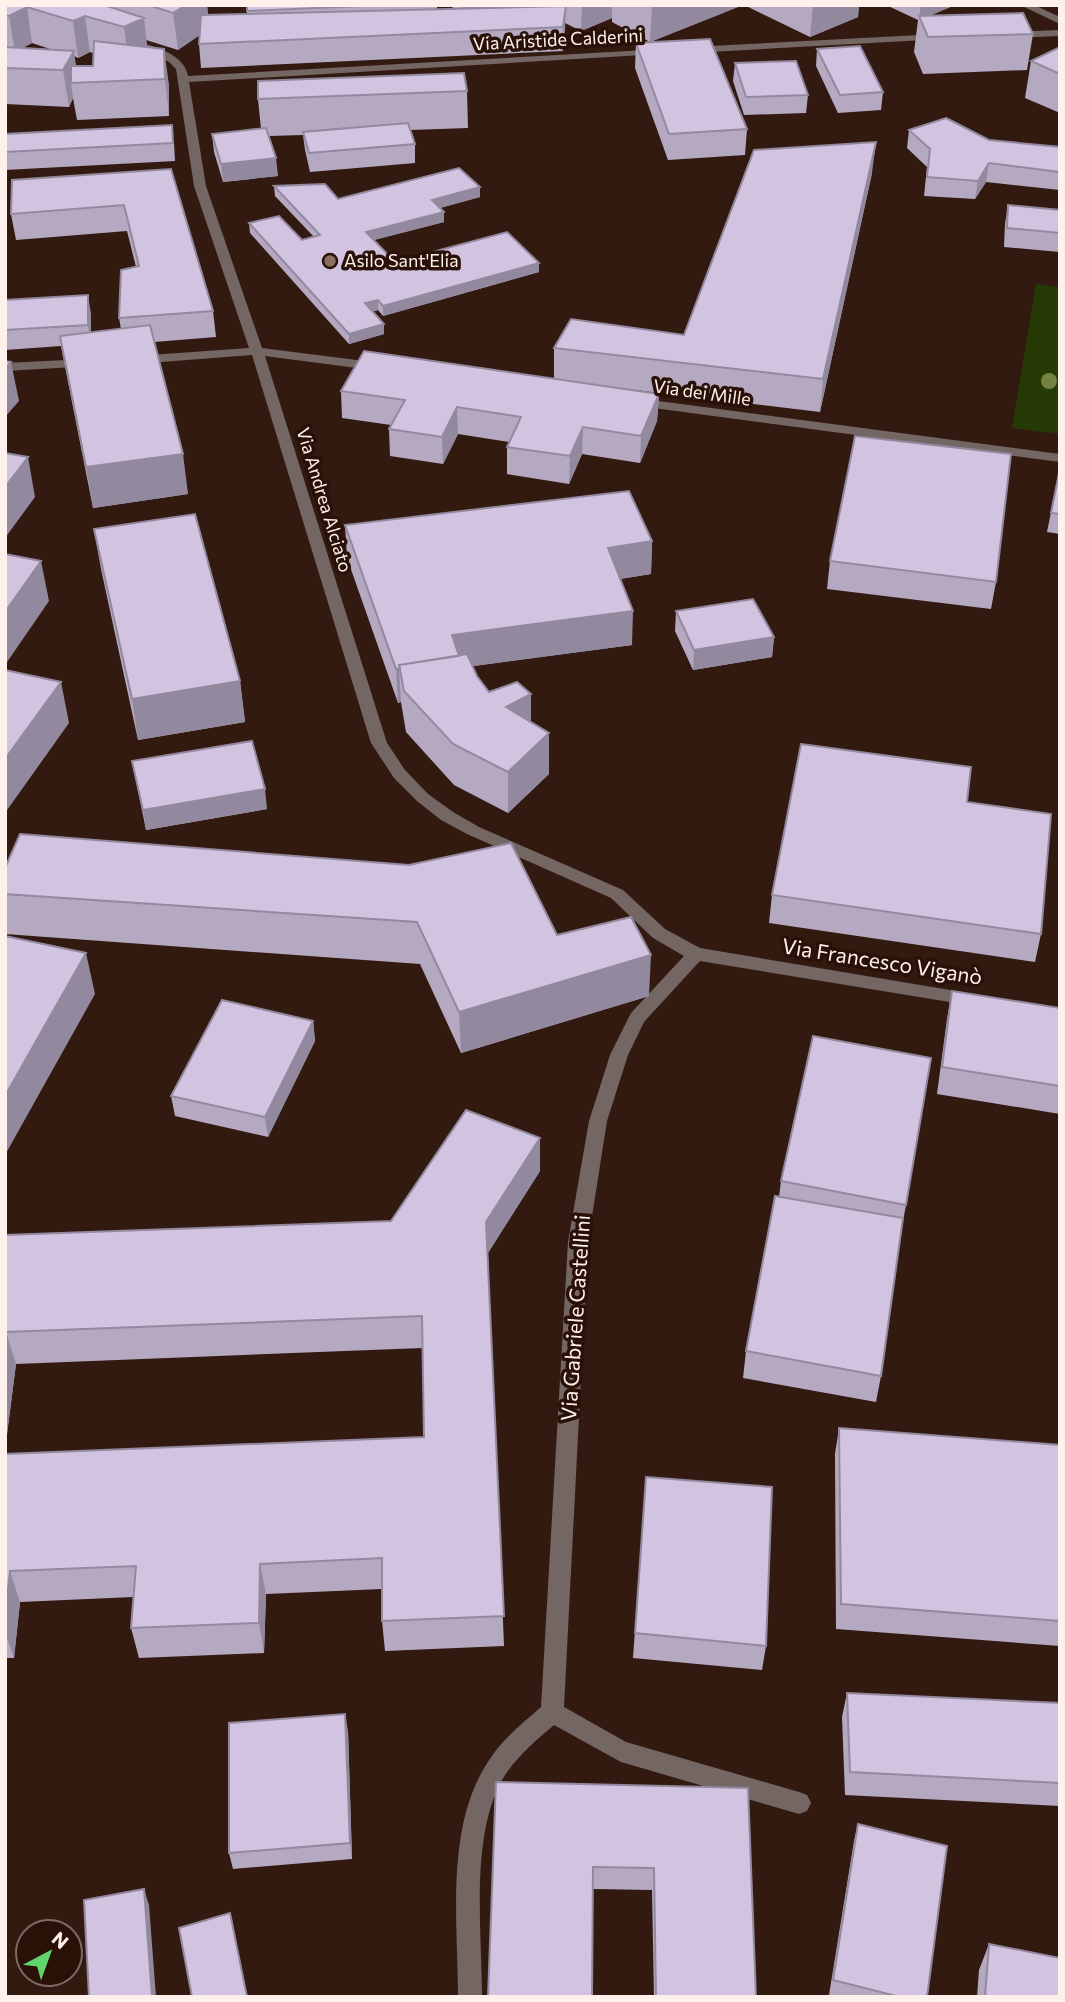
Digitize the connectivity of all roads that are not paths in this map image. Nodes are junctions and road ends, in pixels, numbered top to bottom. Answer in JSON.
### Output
{"nodes":[{"id":1,"x":1025,"y":5,"type":"edge"},
{"id":2,"x":1060,"y":21,"type":"edge"},
{"id":3,"x":1060,"y":33,"type":"edge"},
{"id":4,"x":993,"y":35,"type":"edge"},
{"id":5,"x":953,"y":37,"type":"edge"},
{"id":6,"x":138,"y":44,"type":"edge"},
{"id":7,"x":682,"y":50,"type":"edge"},
{"id":8,"x":668,"y":51,"type":"edge"},
{"id":9,"x":184,"y":79,"type":"junction"},
{"id":10,"x":257,"y":351,"type":"junction"},
{"id":11,"x":5,"y":368,"type":"edge"},
{"id":12,"x":394,"y":369,"type":"edge"},
{"id":13,"x":625,"y":401,"type":"edge"},
{"id":14,"x":1060,"y":458,"type":"edge"},
{"id":15,"x":696,"y":954,"type":"junction"},
{"id":16,"x":992,"y":1003,"type":"edge"},
{"id":17,"x":552,"y":1712,"type":"junction"},
{"id":18,"x":799,"y":1802,"type":"dead end"},
{"id":19,"x":470,"y":1997,"type":"edge"}],
"edges":[{"from":1,"to":2,"type":"street"},
{"from":3,"to":4,"type":"street"},
{"from":5,"to":7,"type":"street"},
{"from":6,"to":9,"type":"street"},
{"from":8,"to":9,"type":"street","name":"Via Aristide Calderini"},
{"from":9,"to":10,"type":"street","name":"Via Andrea Alciato"},
{"from":10,"to":11,"type":"street"},
{"from":10,"to":12,"type":"street"},
{"from":10,"to":15,"type":"street","name":"Via Andrea Alciato"},
{"from":13,"to":14,"type":"street","name":"Via dei Mille"},
{"from":15,"to":16,"type":"street","name":"Via Francesco Viganò"},
{"from":15,"to":17,"type":"street","name":"Via Gabriele Castellini"},
{"from":17,"to":18,"type":"street"},
{"from":17,"to":19,"type":"street"}]}
